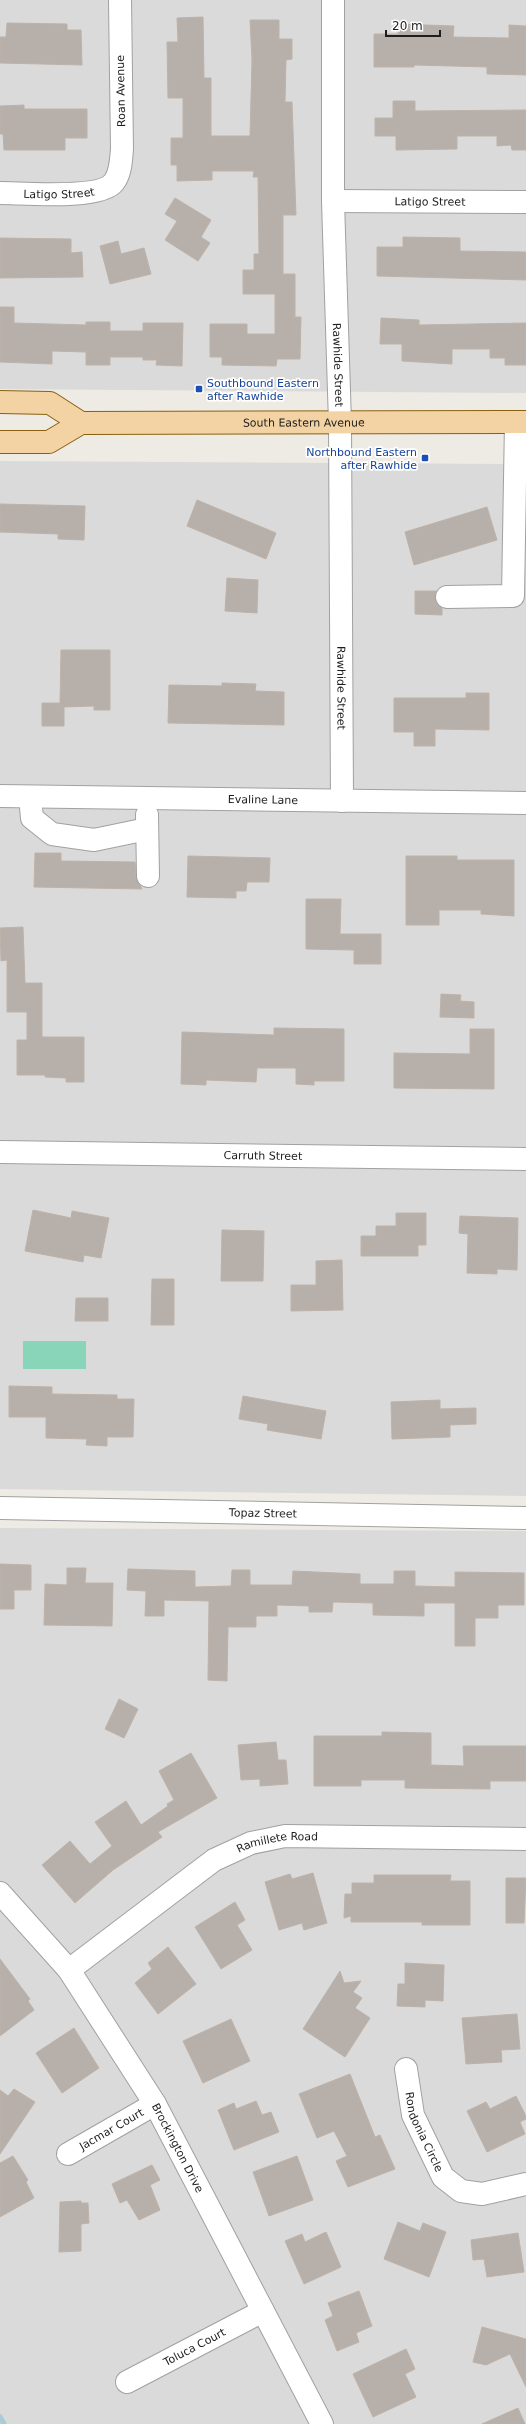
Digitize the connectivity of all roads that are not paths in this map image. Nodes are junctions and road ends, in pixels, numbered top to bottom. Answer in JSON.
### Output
{"nodes":[{"id":1,"x":120,"y":0,"type":"edge"},
{"id":2,"x":333,"y":0,"type":"edge"},
{"id":3,"x":114,"y":182,"type":"joint"},
{"id":4,"x":0,"y":193,"type":"edge"},
{"id":5,"x":334,"y":201,"type":"junction"},
{"id":6,"x":526,"y":202,"type":"edge"},
{"id":7,"x":0,"y":402,"type":"edge"},
{"id":8,"x":521,"y":422,"type":"edge"},
{"id":9,"x":81,"y":423,"type":"junction"},
{"id":10,"x":340,"y":423,"type":"junction"},
{"id":11,"x":0,"y":442,"type":"edge"},
{"id":12,"x":447,"y":598,"type":"dead end"},
{"id":13,"x":0,"y":796,"type":"edge"},
{"id":14,"x":30,"y":797,"type":"junction"},
{"id":15,"x":147,"y":798,"type":"junction"},
{"id":16,"x":342,"y":801,"type":"junction"},
{"id":17,"x":526,"y":803,"type":"edge"},
{"id":18,"x":147,"y":829,"type":"junction"},
{"id":19,"x":148,"y":876,"type":"dead end"},
{"id":20,"x":0,"y":1152,"type":"edge"},
{"id":21,"x":526,"y":1159,"type":"edge"},
{"id":22,"x":0,"y":1508,"type":"edge"},
{"id":23,"x":526,"y":1518,"type":"edge"},
{"id":24,"x":526,"y":1839,"type":"edge"},
{"id":25,"x":0,"y":1893,"type":"edge"},
{"id":26,"x":69,"y":1970,"type":"junction"},
{"id":27,"x":406,"y":2069,"type":"dead end"},
{"id":28,"x":154,"y":2104,"type":"junction"},
{"id":29,"x":68,"y":2154,"type":"dead end"},
{"id":30,"x":526,"y":2184,"type":"edge"},
{"id":31,"x":263,"y":2311,"type":"junction"},
{"id":32,"x":127,"y":2382,"type":"dead end"},
{"id":33,"x":322,"y":2424,"type":"edge"}],
"edges":[{"from":1,"to":3,"type":"street","name":"Roan Avenue"},
{"from":2,"to":5,"type":"street","name":"Rawhide Street"},
{"from":3,"to":4,"type":"street","name":"Latigo Street"},
{"from":5,"to":6,"type":"street","name":"Latigo Street"},
{"from":5,"to":10,"type":"street","name":"Rawhide Street"},
{"from":7,"to":9,"type":"main road"},
{"from":8,"to":10,"type":"main road","name":"South Eastern Avenue"},
{"from":8,"to":12,"type":"street"},
{"from":9,"to":10,"type":"main road","name":"South Eastern Avenue"},
{"from":9,"to":11,"type":"main road"},
{"from":10,"to":16,"type":"street","name":"Rawhide Street"},
{"from":13,"to":14,"type":"street","name":"Evaline Lane"},
{"from":14,"to":15,"type":"street","name":"Evaline Lane"},
{"from":14,"to":18,"type":"street"},
{"from":15,"to":16,"type":"street","name":"Evaline Lane"},
{"from":15,"to":18,"type":"street"},
{"from":16,"to":17,"type":"street","name":"Evaline Lane"},
{"from":18,"to":19,"type":"street"},
{"from":20,"to":21,"type":"street","name":"Carruth Street"},
{"from":22,"to":23,"type":"street","name":"Topaz Street"},
{"from":24,"to":26,"type":"street","name":"Ramillete Road"},
{"from":25,"to":26,"type":"street","name":"Brockington Drive"},
{"from":26,"to":28,"type":"street","name":"Brockington Drive"},
{"from":27,"to":30,"type":"street","name":"Rondonia Circle"},
{"from":28,"to":29,"type":"street","name":"Jacmar Court"},
{"from":28,"to":31,"type":"street","name":"Brockington Drive"},
{"from":31,"to":32,"type":"street","name":"Toluca Court"},
{"from":31,"to":33,"type":"street","name":"Brockington Drive"}]}
